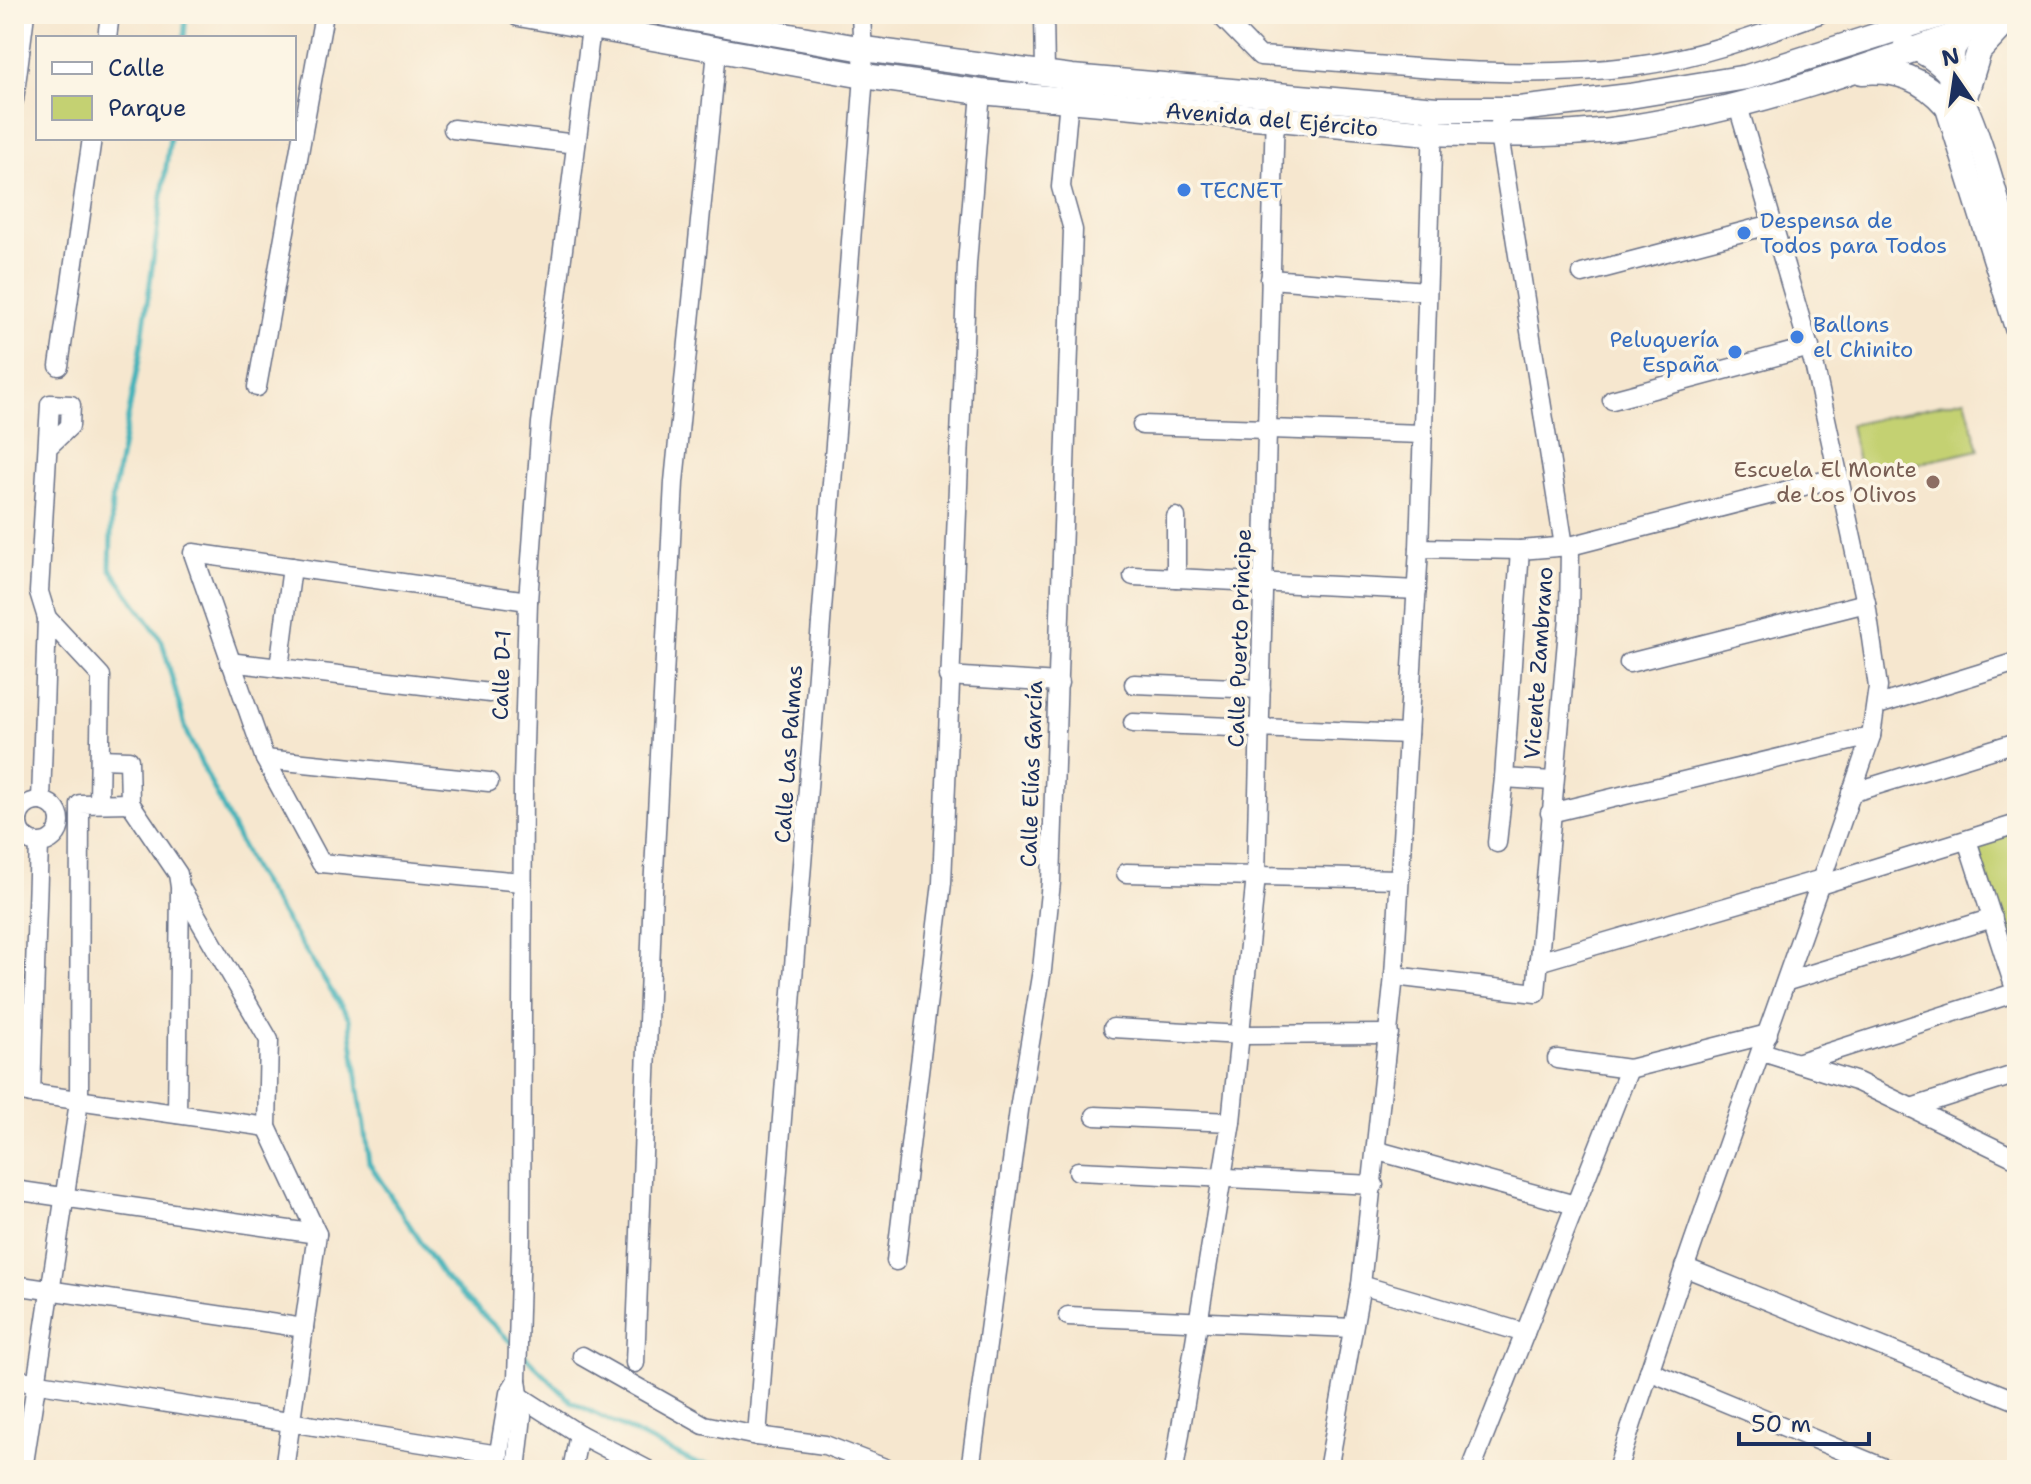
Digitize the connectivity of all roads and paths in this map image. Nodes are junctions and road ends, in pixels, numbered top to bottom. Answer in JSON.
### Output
{"nodes":[{"id":1,"x":25,"y":14,"type":"edge"},
{"id":2,"x":110,"y":14,"type":"edge"},
{"id":3,"x":324,"y":14,"type":"edge"},
{"id":4,"x":519,"y":14,"type":"edge"},
{"id":5,"x":665,"y":14,"type":"edge"},
{"id":6,"x":861,"y":14,"type":"edge"},
{"id":7,"x":1044,"y":14,"type":"edge"},
{"id":8,"x":1219,"y":14,"type":"edge"},
{"id":9,"x":1819,"y":14,"type":"edge"},
{"id":10,"x":1944,"y":14,"type":"edge"},
{"id":11,"x":1981,"y":14,"type":"edge"},
{"id":12,"x":2015,"y":14,"type":"edge"},
{"id":13,"x":731,"y":21,"type":"edge"},
{"id":14,"x":585,"y":23,"type":"edge"},
{"id":15,"x":634,"y":25,"type":"edge"},
{"id":16,"x":1961,"y":33,"type":"junction"},
{"id":17,"x":107,"y":36,"type":"edge"},
{"id":18,"x":1873,"y":37,"type":"junction"},
{"id":19,"x":1915,"y":48,"type":"junction"},
{"id":20,"x":864,"y":49,"type":"junction"},
{"id":21,"x":717,"y":51,"type":"junction"},
{"id":22,"x":1045,"y":72,"type":"junction"},
{"id":23,"x":1839,"y":74,"type":"junction"},
{"id":24,"x":1948,"y":74,"type":"junction"},
{"id":25,"x":864,"y":76,"type":"junction"},
{"id":26,"x":1070,"y":89,"type":"junction"},
{"id":27,"x":981,"y":92,"type":"junction"},
{"id":28,"x":14,"y":100,"type":"edge"},
{"id":29,"x":1955,"y":103,"type":"junction"},
{"id":30,"x":1738,"y":106,"type":"junction"},
{"id":31,"x":1275,"y":108,"type":"junction"},
{"id":32,"x":1437,"y":109,"type":"junction"},
{"id":33,"x":1502,"y":109,"type":"junction"},
{"id":34,"x":453,"y":129,"type":"dead end"},
{"id":35,"x":1430,"y":133,"type":"junction"},
{"id":36,"x":1499,"y":135,"type":"junction"},
{"id":37,"x":92,"y":140,"type":"edge"},
{"id":38,"x":576,"y":144,"type":"junction"},
{"id":39,"x":1773,"y":224,"type":"junction"},
{"id":40,"x":2017,"y":268,"type":"edge"},
{"id":41,"x":1582,"y":274,"type":"dead end"},
{"id":42,"x":1270,"y":279,"type":"junction"},
{"id":43,"x":1426,"y":291,"type":"junction"},
{"id":44,"x":2013,"y":304,"type":"edge"},
{"id":45,"x":2017,"y":331,"type":"edge"},
{"id":46,"x":1810,"y":347,"type":"junction"},
{"id":47,"x":59,"y":366,"type":"dead end"},
{"id":48,"x":257,"y":387,"type":"dead end"},
{"id":49,"x":1612,"y":400,"type":"dead end"},
{"id":50,"x":1142,"y":425,"type":"dead end"},
{"id":51,"x":1267,"y":428,"type":"junction"},
{"id":52,"x":1423,"y":434,"type":"junction"},
{"id":53,"x":48,"y":447,"type":"dead end"},
{"id":54,"x":1839,"y":477,"type":"junction"},
{"id":55,"x":1176,"y":517,"type":"dead end"},
{"id":56,"x":1567,"y":546,"type":"junction"},
{"id":57,"x":1419,"y":548,"type":"junction"},
{"id":58,"x":1520,"y":550,"type":"junction"},
{"id":59,"x":292,"y":567,"type":"junction"},
{"id":60,"x":1133,"y":576,"type":"dead end"},
{"id":61,"x":1176,"y":578,"type":"junction"},
{"id":62,"x":1265,"y":583,"type":"junction"},
{"id":63,"x":1417,"y":590,"type":"junction"},
{"id":64,"x":528,"y":601,"type":"junction"},
{"id":65,"x":1866,"y":603,"type":"junction"},
{"id":66,"x":47,"y":618,"type":"junction"},
{"id":67,"x":229,"y":662,"type":"junction"},
{"id":68,"x":1629,"y":663,"type":"dead end"},
{"id":69,"x":2016,"y":666,"type":"edge"},
{"id":70,"x":279,"y":668,"type":"junction"},
{"id":71,"x":948,"y":676,"type":"junction"},
{"id":72,"x":1059,"y":683,"type":"junction"},
{"id":73,"x":1134,"y":684,"type":"dead end"},
{"id":74,"x":1261,"y":689,"type":"junction"},
{"id":75,"x":490,"y":693,"type":"dead end"},
{"id":76,"x":1878,"y":705,"type":"junction"},
{"id":77,"x":1133,"y":723,"type":"dead end"},
{"id":78,"x":1260,"y":728,"type":"junction"},
{"id":79,"x":1408,"y":734,"type":"junction"},
{"id":80,"x":1871,"y":736,"type":"junction"},
{"id":81,"x":2017,"y":742,"type":"edge"},
{"id":82,"x":100,"y":759,"type":"junction"},
{"id":83,"x":265,"y":759,"type":"junction"},
{"id":84,"x":1504,"y":778,"type":"junction"},
{"id":85,"x":1553,"y":781,"type":"junction"},
{"id":86,"x":489,"y":782,"type":"dead end"},
{"id":87,"x":1851,"y":793,"type":"junction"},
{"id":88,"x":41,"y":801,"type":"junction"},
{"id":89,"x":99,"y":803,"type":"junction"},
{"id":90,"x":130,"y":803,"type":"junction"},
{"id":91,"x":1550,"y":813,"type":"junction"},
{"id":92,"x":61,"y":822,"type":"junction"},
{"id":93,"x":81,"y":822,"type":"junction"},
{"id":94,"x":2017,"y":824,"type":"edge"},
{"id":95,"x":1967,"y":840,"type":"junction"},
{"id":96,"x":1497,"y":843,"type":"dead end"},
{"id":97,"x":39,"y":844,"type":"junction"},
{"id":98,"x":1126,"y":873,"type":"dead end"},
{"id":99,"x":1256,"y":876,"type":"junction"},
{"id":100,"x":1400,"y":879,"type":"junction"},
{"id":101,"x":521,"y":882,"type":"junction"},
{"id":102,"x":1821,"y":882,"type":"junction"},
{"id":103,"x":180,"y":887,"type":"junction"},
{"id":104,"x":1993,"y":918,"type":"junction"},
{"id":105,"x":1538,"y":962,"type":"junction"},
{"id":106,"x":1394,"y":976,"type":"junction"},
{"id":107,"x":1788,"y":981,"type":"junction"},
{"id":108,"x":2017,"y":992,"type":"edge"},
{"id":109,"x":1113,"y":1028,"type":"dead end"},
{"id":110,"x":1389,"y":1034,"type":"junction"},
{"id":111,"x":1242,"y":1035,"type":"junction"},
{"id":112,"x":1765,"y":1043,"type":"junction"},
{"id":113,"x":1557,"y":1059,"type":"dead end"},
{"id":114,"x":1799,"y":1062,"type":"junction"},
{"id":115,"x":1629,"y":1069,"type":"junction"},
{"id":116,"x":2017,"y":1074,"type":"edge"},
{"id":117,"x":22,"y":1093,"type":"edge"},
{"id":118,"x":79,"y":1102,"type":"junction"},
{"id":119,"x":1911,"y":1108,"type":"junction"},
{"id":120,"x":177,"y":1114,"type":"junction"},
{"id":121,"x":1095,"y":1116,"type":"dead end"},
{"id":122,"x":1231,"y":1122,"type":"junction"},
{"id":123,"x":267,"y":1127,"type":"junction"},
{"id":124,"x":1378,"y":1151,"type":"junction"},
{"id":125,"x":2017,"y":1159,"type":"edge"},
{"id":126,"x":1078,"y":1171,"type":"dead end"},
{"id":127,"x":1222,"y":1179,"type":"junction"},
{"id":128,"x":1374,"y":1185,"type":"junction"},
{"id":129,"x":14,"y":1190,"type":"edge"},
{"id":130,"x":65,"y":1197,"type":"junction"},
{"id":131,"x":1575,"y":1205,"type":"junction"},
{"id":132,"x":317,"y":1234,"type":"junction"},
{"id":133,"x":896,"y":1261,"type":"dead end"},
{"id":134,"x":1684,"y":1267,"type":"junction"},
{"id":135,"x":14,"y":1285,"type":"edge"},
{"id":136,"x":1361,"y":1285,"type":"junction"},
{"id":137,"x":50,"y":1290,"type":"junction"},
{"id":138,"x":1068,"y":1316,"type":"dead end"},
{"id":139,"x":1199,"y":1321,"type":"junction"},
{"id":140,"x":304,"y":1328,"type":"junction"},
{"id":141,"x":1353,"y":1328,"type":"junction"},
{"id":142,"x":1525,"y":1333,"type":"junction"},
{"id":143,"x":582,"y":1356,"type":"dead end"},
{"id":144,"x":635,"y":1363,"type":"dead end"},
{"id":145,"x":1649,"y":1371,"type":"junction"},
{"id":146,"x":14,"y":1379,"type":"edge"},
{"id":147,"x":36,"y":1383,"type":"junction"},
{"id":148,"x":519,"y":1388,"type":"junction"},
{"id":149,"x":2017,"y":1401,"type":"edge"},
{"id":150,"x":291,"y":1421,"type":"junction"},
{"id":151,"x":579,"y":1434,"type":"junction"},
{"id":152,"x":757,"y":1436,"type":"junction"},
{"id":153,"x":498,"y":1462,"type":"edge"},
{"id":154,"x":23,"y":1470,"type":"edge"},
{"id":155,"x":284,"y":1470,"type":"edge"},
{"id":156,"x":516,"y":1470,"type":"edge"},
{"id":157,"x":572,"y":1470,"type":"edge"},
{"id":158,"x":648,"y":1470,"type":"edge"},
{"id":159,"x":890,"y":1470,"type":"edge"},
{"id":160,"x":970,"y":1470,"type":"edge"},
{"id":161,"x":1174,"y":1470,"type":"edge"},
{"id":162,"x":1328,"y":1470,"type":"edge"},
{"id":163,"x":1471,"y":1470,"type":"edge"},
{"id":164,"x":1617,"y":1470,"type":"edge"},
{"id":165,"x":1889,"y":1470,"type":"edge"}],
"edges":[{"from":1,"to":28,"type":"street"},
{"from":2,"to":17,"type":"street"},
{"from":3,"to":48,"type":"street"},
{"from":4,"to":14,"type":"main road","name":"Avenida del Ejército"},
{"from":5,"to":13,"type":"main road","name":"Avenida del Ejército"},
{"from":6,"to":20,"type":"street","name":"Calle Las Palmas"},
{"from":7,"to":22,"type":"street"},
{"from":8,"to":9,"type":"street"},
{"from":10,"to":18,"type":"main road","name":"Avenida del Ejército"},
{"from":11,"to":16,"type":"street"},
{"from":12,"to":16,"type":"main road","name":"Avenida del Ejército"},
{"from":12,"to":29,"type":"main road"},
{"from":13,"to":20,"type":"main road","name":"Avenida del Ejército"},
{"from":14,"to":15,"type":"main road","name":"Avenida del Ejército"},
{"from":14,"to":38,"type":"street","name":"Calle D-1"},
{"from":15,"to":21,"type":"main road","name":"Avenida del Ejército"},
{"from":16,"to":19,"type":"main road","name":"Avenida del Ejército"},
{"from":16,"to":24,"type":"street"},
{"from":18,"to":19,"type":"street"},
{"from":18,"to":33,"type":"main road","name":"Avenida del Ejército"},
{"from":19,"to":23,"type":"main road","name":"Avenida del Ejército"},
{"from":19,"to":24,"type":"street"},
{"from":20,"to":22,"type":"main road","name":"Avenida del Ejército"},
{"from":20,"to":25,"type":"street","name":"Calle Las Palmas"},
{"from":21,"to":25,"type":"main road","name":"Avenida del Ejército"},
{"from":21,"to":144,"type":"street"},
{"from":22,"to":26,"type":"main road","name":"Avenida del Ejército"},
{"from":23,"to":29,"type":"main road"},
{"from":23,"to":30,"type":"main road","name":"Avenida del Ejército"},
{"from":24,"to":29,"type":"street"},
{"from":25,"to":27,"type":"main road","name":"Avenida del Ejército"},
{"from":25,"to":152,"type":"street","name":"Calle Las Palmas"},
{"from":26,"to":27,"type":"main road","name":"Avenida del Ejército"},
{"from":26,"to":31,"type":"main road","name":"Avenida del Ejército"},
{"from":26,"to":72,"type":"street","name":"Calle Elías García"},
{"from":27,"to":71,"type":"street"},
{"from":29,"to":40,"type":"street"},
{"from":29,"to":44,"type":"street"},
{"from":30,"to":36,"type":"main road","name":"Avenida del Ejército"},
{"from":30,"to":39,"type":"street"},
{"from":31,"to":32,"type":"main road","name":"Avenida del Ejército"},
{"from":31,"to":35,"type":"main road","name":"Avenida del Ejército"},
{"from":31,"to":42,"type":"street","name":"Calle Puerto Principe"},
{"from":32,"to":33,"type":"main road","name":"Avenida del Ejército"},
{"from":32,"to":35,"type":"street"},
{"from":33,"to":36,"type":"street","name":"Vicente Zambrano"},
{"from":34,"to":38,"type":"street"},
{"from":35,"to":36,"type":"main road","name":"Avenida del Ejército"},
{"from":35,"to":43,"type":"street"},
{"from":36,"to":56,"type":"street","name":"Vicente Zambrano"},
{"from":37,"to":47,"type":"street"},
{"from":38,"to":64,"type":"street","name":"Calle D-1"},
{"from":39,"to":41,"type":"street"},
{"from":39,"to":46,"type":"street"},
{"from":42,"to":43,"type":"street"},
{"from":42,"to":51,"type":"street","name":"Calle Puerto Principe"},
{"from":43,"to":52,"type":"street"},
{"from":44,"to":45,"type":"street"},
{"from":46,"to":49,"type":"street"},
{"from":46,"to":54,"type":"street"},
{"from":50,"to":51,"type":"street"},
{"from":51,"to":52,"type":"street"},
{"from":51,"to":62,"type":"street","name":"Calle Puerto Principe"},
{"from":52,"to":57,"type":"street"},
{"from":53,"to":66,"type":"street"},
{"from":54,"to":56,"type":"street"},
{"from":54,"to":65,"type":"street"},
{"from":55,"to":61,"type":"street"},
{"from":56,"to":58,"type":"street"},
{"from":56,"to":85,"type":"street","name":"Vicente Zambrano"},
{"from":57,"to":58,"type":"street"},
{"from":57,"to":63,"type":"street"},
{"from":58,"to":84,"type":"street"},
{"from":59,"to":64,"type":"street"},
{"from":59,"to":67,"type":"street"},
{"from":59,"to":70,"type":"street"},
{"from":60,"to":61,"type":"street"},
{"from":61,"to":62,"type":"street"},
{"from":62,"to":63,"type":"street"},
{"from":62,"to":74,"type":"street","name":"Calle Puerto Principe"},
{"from":63,"to":79,"type":"street"},
{"from":64,"to":101,"type":"street","name":"Calle D-1"},
{"from":65,"to":68,"type":"street"},
{"from":65,"to":76,"type":"street"},
{"from":66,"to":82,"type":"street"},
{"from":66,"to":88,"type":"street"},
{"from":67,"to":70,"type":"street"},
{"from":67,"to":83,"type":"street"},
{"from":69,"to":76,"type":"street"},
{"from":70,"to":75,"type":"street"},
{"from":71,"to":72,"type":"street"},
{"from":71,"to":133,"type":"street"},
{"from":72,"to":160,"type":"street","name":"Calle Elías García"},
{"from":73,"to":74,"type":"street"},
{"from":74,"to":78,"type":"street","name":"Calle Puerto Principe"},
{"from":76,"to":80,"type":"street"},
{"from":77,"to":78,"type":"street"},
{"from":78,"to":79,"type":"street"},
{"from":78,"to":99,"type":"street","name":"Calle Puerto Principe"},
{"from":79,"to":100,"type":"street"},
{"from":80,"to":87,"type":"street"},
{"from":80,"to":91,"type":"street"},
{"from":81,"to":87,"type":"street"},
{"from":82,"to":89,"type":"street"},
{"from":82,"to":90,"type":"street"},
{"from":83,"to":86,"type":"street"},
{"from":83,"to":101,"type":"street"},
{"from":84,"to":85,"type":"street"},
{"from":84,"to":96,"type":"street"},
{"from":85,"to":91,"type":"street","name":"Vicente Zambrano"},
{"from":87,"to":102,"type":"street"},
{"from":88,"to":92,"type":"street"},
{"from":88,"to":97,"type":"street"},
{"from":89,"to":90,"type":"street"},
{"from":89,"to":93,"type":"street"},
{"from":90,"to":103,"type":"street"},
{"from":91,"to":105,"type":"street","name":"Vicente Zambrano"},
{"from":92,"to":93,"type":"street"},
{"from":92,"to":97,"type":"street"},
{"from":93,"to":118,"type":"street"},
{"from":94,"to":95,"type":"street"},
{"from":95,"to":102,"type":"street"},
{"from":95,"to":104,"type":"street"},
{"from":97,"to":117,"type":"street"},
{"from":98,"to":99,"type":"street"},
{"from":99,"to":100,"type":"street"},
{"from":99,"to":111,"type":"street","name":"Calle Puerto Principe"},
{"from":100,"to":106,"type":"street"},
{"from":101,"to":148,"type":"street","name":"Calle D-1"},
{"from":102,"to":105,"type":"street"},
{"from":102,"to":107,"type":"street"},
{"from":103,"to":120,"type":"street"},
{"from":103,"to":123,"type":"street"},
{"from":104,"to":107,"type":"street"},
{"from":104,"to":108,"type":"street"},
{"from":105,"to":106,"type":"street","name":"Vicente Zambrano"},
{"from":106,"to":110,"type":"street"},
{"from":107,"to":112,"type":"street"},
{"from":108,"to":114,"type":"street"},
{"from":109,"to":111,"type":"street"},
{"from":110,"to":111,"type":"street"},
{"from":110,"to":124,"type":"street"},
{"from":111,"to":122,"type":"street","name":"Calle Puerto Principe"},
{"from":112,"to":114,"type":"street"},
{"from":112,"to":115,"type":"street"},
{"from":112,"to":134,"type":"street"},
{"from":113,"to":115,"type":"street"},
{"from":114,"to":119,"type":"street"},
{"from":115,"to":131,"type":"street"},
{"from":116,"to":119,"type":"street"},
{"from":117,"to":118,"type":"street"},
{"from":118,"to":120,"type":"street"},
{"from":118,"to":130,"type":"street"},
{"from":119,"to":125,"type":"street"},
{"from":120,"to":123,"type":"street"},
{"from":121,"to":122,"type":"street"},
{"from":122,"to":127,"type":"street","name":"Calle Puerto Principe"},
{"from":123,"to":132,"type":"street"},
{"from":124,"to":128,"type":"street"},
{"from":124,"to":131,"type":"street"},
{"from":126,"to":127,"type":"street"},
{"from":127,"to":128,"type":"street"},
{"from":127,"to":139,"type":"street","name":"Calle Puerto Principe"},
{"from":128,"to":136,"type":"street"},
{"from":129,"to":130,"type":"street"},
{"from":130,"to":132,"type":"street"},
{"from":130,"to":137,"type":"street"},
{"from":131,"to":142,"type":"street"},
{"from":132,"to":140,"type":"street"},
{"from":134,"to":145,"type":"street"},
{"from":134,"to":149,"type":"street"},
{"from":135,"to":137,"type":"street"},
{"from":136,"to":141,"type":"street"},
{"from":136,"to":142,"type":"street"},
{"from":137,"to":140,"type":"street"},
{"from":137,"to":147,"type":"street"},
{"from":138,"to":139,"type":"street"},
{"from":139,"to":141,"type":"street"},
{"from":139,"to":161,"type":"street","name":"Calle Puerto Principe"},
{"from":140,"to":150,"type":"street"},
{"from":141,"to":162,"type":"street"},
{"from":142,"to":163,"type":"street"},
{"from":143,"to":152,"type":"street"},
{"from":145,"to":164,"type":"street"},
{"from":145,"to":165,"type":"street"},
{"from":146,"to":147,"type":"street"},
{"from":147,"to":150,"type":"street"},
{"from":147,"to":154,"type":"street"},
{"from":148,"to":151,"type":"street"},
{"from":148,"to":153,"type":"street"},
{"from":148,"to":156,"type":"street"},
{"from":150,"to":153,"type":"street"},
{"from":150,"to":155,"type":"street"},
{"from":151,"to":157,"type":"street"},
{"from":151,"to":158,"type":"street"},
{"from":152,"to":159,"type":"street"}]}
